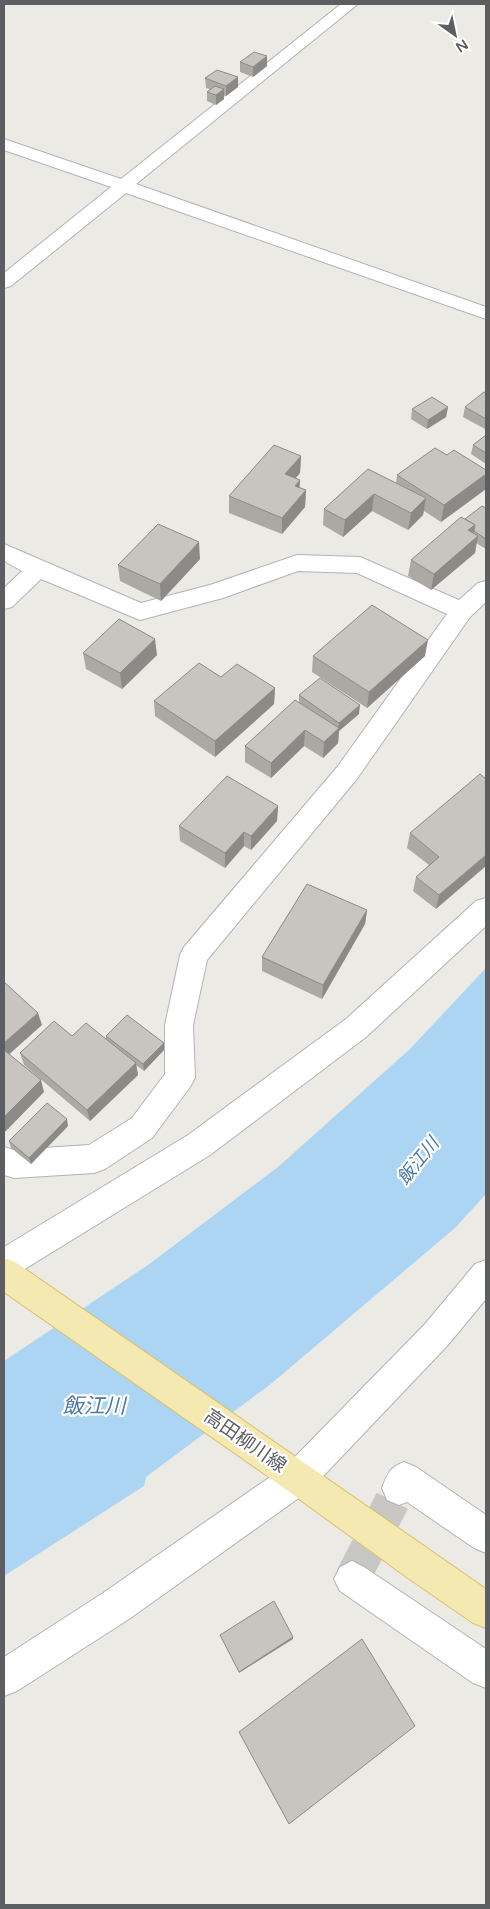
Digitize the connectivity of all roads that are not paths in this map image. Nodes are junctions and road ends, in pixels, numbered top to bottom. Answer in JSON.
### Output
{"nodes":[{"id":1,"x":350,"y":4,"type":"edge"},
{"id":2,"x":4,"y":144,"type":"edge"},
{"id":3,"x":125,"y":187,"type":"junction"},
{"id":4,"x":4,"y":282,"type":"edge"},
{"id":5,"x":486,"y":313,"type":"edge"},
{"id":6,"x":4,"y":552,"type":"edge"},
{"id":7,"x":38,"y":569,"type":"junction"},
{"id":8,"x":486,"y":589,"type":"edge"},
{"id":9,"x":4,"y":601,"type":"edge"},
{"id":10,"x":462,"y":611,"type":"junction"},
{"id":11,"x":486,"y":908,"type":"edge"},
{"id":12,"x":4,"y":1161,"type":"edge"},
{"id":13,"x":4,"y":1264,"type":"edge"},
{"id":14,"x":4,"y":1273,"type":"edge"},
{"id":15,"x":486,"y":1275,"type":"edge"},
{"id":16,"x":284,"y":1468,"type":"junction"},
{"id":17,"x":399,"y":1488,"type":"dead end"},
{"id":18,"x":486,"y":1536,"type":"edge"},
{"id":19,"x":352,"y":1579,"type":"dead end"},
{"id":20,"x":486,"y":1610,"type":"edge"},
{"id":21,"x":486,"y":1670,"type":"edge"},
{"id":22,"x":4,"y":1678,"type":"edge"}],
"edges":[{"from":1,"to":3,"type":"street"},
{"from":2,"to":3,"type":"street"},
{"from":3,"to":4,"type":"street"},
{"from":3,"to":5,"type":"street"},
{"from":6,"to":7,"type":"street"},
{"from":7,"to":9,"type":"street"},
{"from":7,"to":10,"type":"street"},
{"from":8,"to":10,"type":"street"},
{"from":10,"to":12,"type":"street"},
{"from":11,"to":13,"type":"street"},
{"from":14,"to":16,"type":"main road","name":"高田柳川線"},
{"from":15,"to":16,"type":"street"},
{"from":16,"to":20,"type":"main road","name":"高田柳川線"},
{"from":16,"to":22,"type":"street"},
{"from":17,"to":18,"type":"street"},
{"from":19,"to":21,"type":"street"}]}
